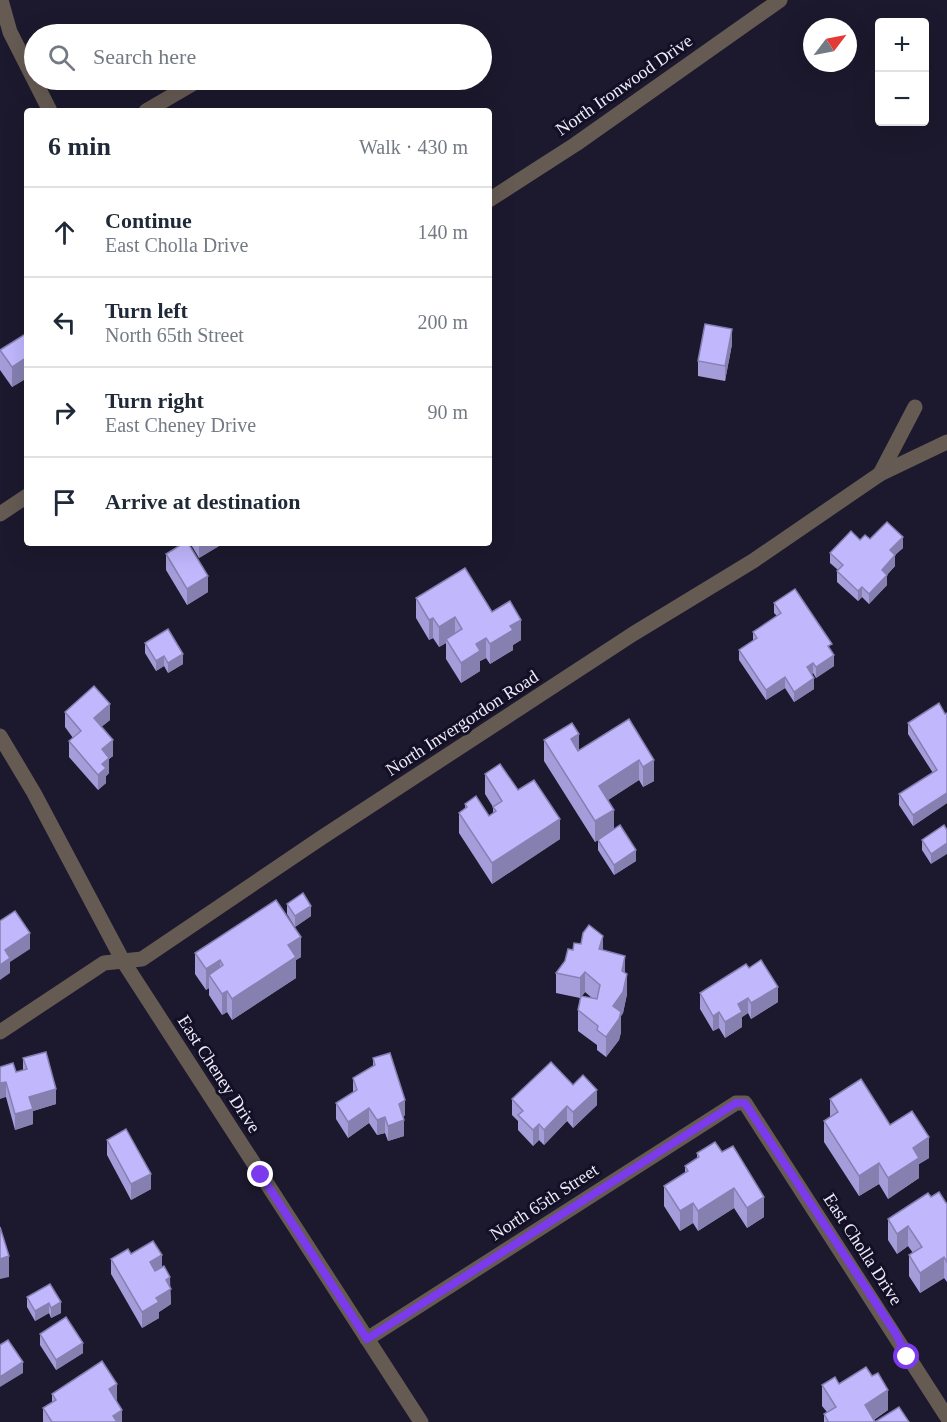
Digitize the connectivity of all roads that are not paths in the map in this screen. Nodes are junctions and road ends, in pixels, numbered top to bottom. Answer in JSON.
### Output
{"nodes":[{"id":1,"x":1,"y":0,"type":"edge"},
{"id":2,"x":780,"y":0,"type":"edge"},
{"id":3,"x":24,"y":60,"type":"edge"},
{"id":4,"x":39,"y":90,"type":"edge"},
{"id":5,"x":182,"y":90,"type":"edge"},
{"id":6,"x":48,"y":108,"type":"edge"},
{"id":7,"x":151,"y":108,"type":"edge"},
{"id":8,"x":492,"y":198,"type":"edge"},
{"id":9,"x":915,"y":407,"type":"dead end"},
{"id":10,"x":947,"y":442,"type":"edge"},
{"id":11,"x":880,"y":474,"type":"junction"},
{"id":12,"x":24,"y":498,"type":"edge"},
{"id":13,"x":0,"y":514,"type":"edge"},
{"id":14,"x":0,"y":736,"type":"edge"},
{"id":15,"x":123,"y":960,"type":"junction"},
{"id":16,"x":0,"y":1032,"type":"edge"},
{"id":17,"x":745,"y":1103,"type":"joint"},
{"id":18,"x":367,"y":1339,"type":"junction"},
{"id":19,"x":947,"y":1417,"type":"edge"},
{"id":20,"x":421,"y":1422,"type":"edge"}],
"edges":[{"from":1,"to":3,"type":"street"},
{"from":2,"to":8,"type":"street","name":"North Ironwood Drive"},
{"from":4,"to":6,"type":"street"},
{"from":5,"to":7,"type":"street"},
{"from":9,"to":11,"type":"street"},
{"from":10,"to":11,"type":"street","name":"North Invergordon Road"},
{"from":11,"to":15,"type":"street","name":"North Invergordon Road"},
{"from":12,"to":13,"type":"street"},
{"from":14,"to":15,"type":"street","name":"East Cheney Drive"},
{"from":15,"to":16,"type":"street","name":"North Invergordon Road"},
{"from":15,"to":18,"type":"street","name":"East Cheney Drive"},
{"from":17,"to":18,"type":"street","name":"North 65th Street"},
{"from":17,"to":19,"type":"street","name":"East Cholla Drive"},
{"from":18,"to":20,"type":"street","name":"East Cheney Drive"}]}
